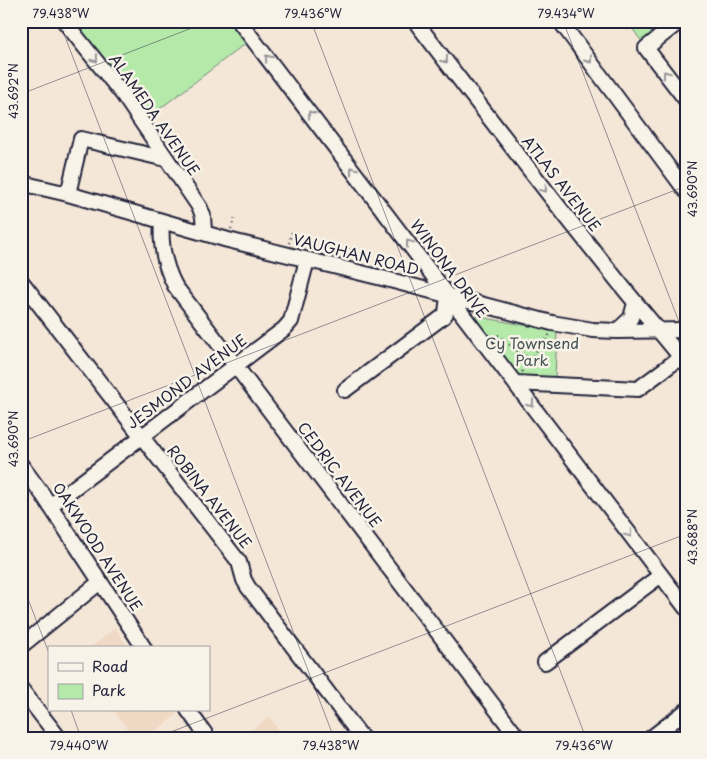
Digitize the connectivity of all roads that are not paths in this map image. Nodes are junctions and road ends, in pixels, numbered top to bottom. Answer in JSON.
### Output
{"nodes":[{"id":1,"x":64,"y":21,"type":"edge"},
{"id":2,"x":239,"y":21,"type":"edge"},
{"id":3,"x":415,"y":21,"type":"edge"},
{"id":4,"x":560,"y":21,"type":"edge"},
{"id":5,"x":680,"y":21,"type":"edge"},
{"id":6,"x":686,"y":100,"type":"edge"},
{"id":7,"x":166,"y":159,"type":"junction"},
{"id":8,"x":21,"y":183,"type":"edge"},
{"id":9,"x":686,"y":191,"type":"edge"},
{"id":10,"x":68,"y":194,"type":"junction"},
{"id":11,"x":162,"y":221,"type":"junction"},
{"id":12,"x":204,"y":232,"type":"junction"},
{"id":13,"x":308,"y":260,"type":"junction"},
{"id":14,"x":21,"y":281,"type":"edge"},
{"id":15,"x":448,"y":296,"type":"junction"},
{"id":16,"x":635,"y":303,"type":"junction"},
{"id":17,"x":686,"y":330,"type":"edge"},
{"id":18,"x":618,"y":331,"type":"junction"},
{"id":19,"x":660,"y":331,"type":"junction"},
{"id":20,"x":683,"y":360,"type":"edge"},
{"id":21,"x":236,"y":366,"type":"junction"},
{"id":22,"x":517,"y":379,"type":"junction"},
{"id":23,"x":346,"y":390,"type":"dead end"},
{"id":24,"x":142,"y":437,"type":"junction"},
{"id":25,"x":21,"y":465,"type":"edge"},
{"id":26,"x":26,"y":480,"type":"edge"},
{"id":27,"x":50,"y":506,"type":"junction"},
{"id":28,"x":660,"y":575,"type":"junction"},
{"id":29,"x":100,"y":582,"type":"junction"},
{"id":30,"x":686,"y":608,"type":"edge"},
{"id":31,"x":21,"y":646,"type":"edge"},
{"id":32,"x":143,"y":646,"type":"edge"},
{"id":33,"x":545,"y":662,"type":"dead end"},
{"id":34,"x":21,"y":689,"type":"edge"},
{"id":35,"x":686,"y":711,"type":"edge"},
{"id":36,"x":189,"y":712,"type":"edge"},
{"id":37,"x":59,"y":738,"type":"edge"},
{"id":38,"x":208,"y":738,"type":"edge"},
{"id":39,"x":362,"y":738,"type":"edge"},
{"id":40,"x":518,"y":738,"type":"edge"},
{"id":41,"x":651,"y":738,"type":"edge"}],
"edges":[{"from":1,"to":7,"type":"street","name":"ALAMEDA AVENUE","one_way":true},
{"from":15,"to":2,"type":"street","name":"WINONA DRIVE","one_way":true},
{"from":3,"to":16,"type":"street","name":"ATLAS AVENUE","one_way":true},
{"from":4,"to":9,"type":"street","one_way":true},
{"from":6,"to":5,"type":"street","one_way":true},
{"from":7,"to":10,"type":"street"},
{"from":7,"to":12,"type":"street","name":"ALAMEDA AVENUE"},
{"from":8,"to":10,"type":"street","name":"VAUGHAN ROAD"},
{"from":10,"to":11,"type":"street","name":"VAUGHAN ROAD"},
{"from":11,"to":12,"type":"street","name":"VAUGHAN ROAD"},
{"from":11,"to":21,"type":"street","name":"CEDRIC AVENUE"},
{"from":12,"to":13,"type":"street","name":"VAUGHAN ROAD"},
{"from":13,"to":15,"type":"street","name":"VAUGHAN ROAD"},
{"from":13,"to":21,"type":"street","name":"JESMOND AVENUE"},
{"from":14,"to":24,"type":"street","name":"ROBINA AVENUE"},
{"from":15,"to":18,"type":"street","name":"VAUGHAN ROAD"},
{"from":15,"to":22,"type":"street","name":"WINONA DRIVE"},
{"from":15,"to":23,"type":"street"},
{"from":16,"to":18,"type":"street"},
{"from":16,"to":19,"type":"street","name":"ATLAS AVENUE"},
{"from":17,"to":19,"type":"street","name":"VAUGHAN ROAD"},
{"from":18,"to":19,"type":"street","name":"VAUGHAN ROAD"},
{"from":19,"to":20,"type":"street","name":"ATLAS AVENUE"},
{"from":20,"to":22,"type":"street"},
{"from":21,"to":24,"type":"street","name":"JESMOND AVENUE"},
{"from":21,"to":40,"type":"street","name":"CEDRIC AVENUE"},
{"from":22,"to":28,"type":"street","name":"WINONA DRIVE","one_way":true},
{"from":24,"to":27,"type":"street","name":"JESMOND AVENUE"},
{"from":24,"to":39,"type":"street","name":"ROBINA AVENUE"},
{"from":25,"to":26,"type":"street","name":"OAKWOOD AVENUE"},
{"from":26,"to":27,"type":"street","name":"OAKWOOD AVENUE"},
{"from":27,"to":29,"type":"street","name":"OAKWOOD AVENUE"},
{"from":28,"to":30,"type":"street","name":"WINONA DRIVE"},
{"from":28,"to":33,"type":"street"},
{"from":29,"to":31,"type":"street"},
{"from":29,"to":32,"type":"street","name":"OAKWOOD AVENUE"},
{"from":34,"to":37,"type":"street"},
{"from":35,"to":41,"type":"street"},
{"from":36,"to":38,"type":"street"}]}
